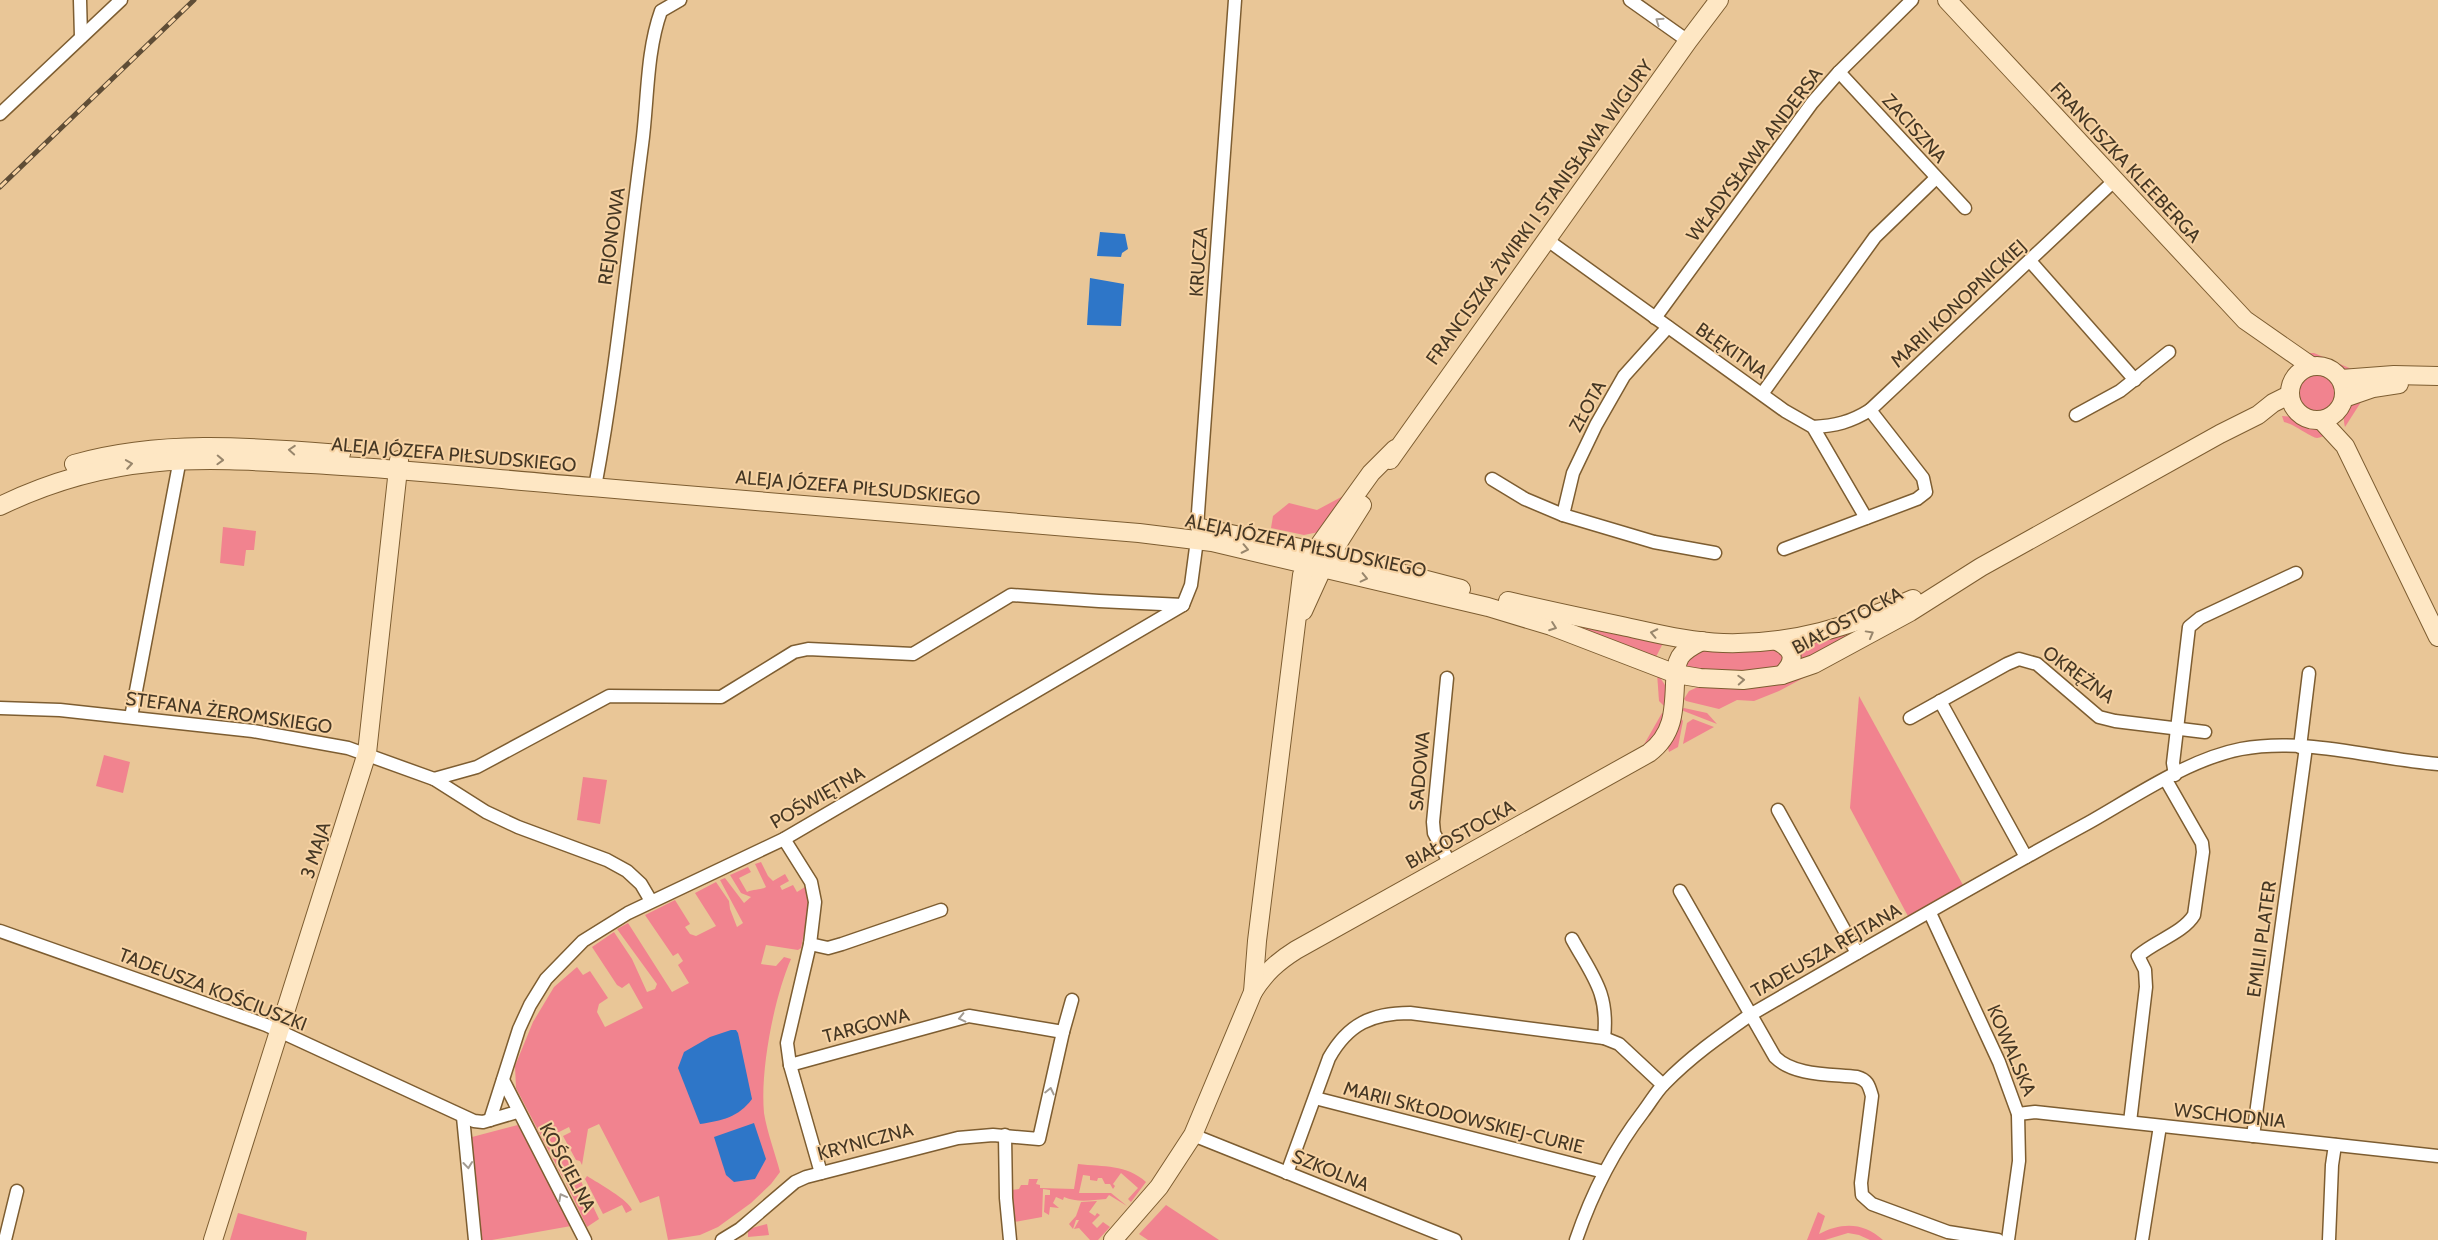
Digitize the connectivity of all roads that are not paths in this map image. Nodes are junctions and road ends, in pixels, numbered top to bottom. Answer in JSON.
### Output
{"nodes":[{"id":1,"x":80,"y":0,"type":"edge"},
{"id":2,"x":121,"y":0,"type":"edge"},
{"id":3,"x":680,"y":0,"type":"edge"},
{"id":4,"x":1235,"y":0,"type":"edge"},
{"id":5,"x":1630,"y":0,"type":"edge"},
{"id":6,"x":1719,"y":0,"type":"edge"},
{"id":7,"x":1912,"y":0,"type":"edge"},
{"id":8,"x":1946,"y":0,"type":"edge"},
{"id":9,"x":81,"y":37,"type":"junction"},
{"id":10,"x":1688,"y":41,"type":"junction"},
{"id":11,"x":1839,"y":72,"type":"junction"},
{"id":12,"x":0,"y":114,"type":"edge"},
{"id":13,"x":1936,"y":178,"type":"junction"},
{"id":14,"x":2114,"y":181,"type":"junction"},
{"id":15,"x":1964,"y":208,"type":"dead end"},
{"id":16,"x":1546,"y":239,"type":"junction"},
{"id":17,"x":2030,"y":261,"type":"junction"},
{"id":18,"x":1655,"y":318,"type":"junction"},
{"id":19,"x":1668,"y":327,"type":"junction"},
{"id":20,"x":2281,"y":346,"type":"junction"},
{"id":21,"x":2169,"y":352,"type":"dead end"},
{"id":22,"x":2311,"y":366,"type":"junction"},
{"id":23,"x":2295,"y":377,"type":"junction"},
{"id":24,"x":2438,"y":377,"type":"edge"},
{"id":25,"x":2341,"y":379,"type":"junction"},
{"id":26,"x":2135,"y":380,"type":"junction"},
{"id":27,"x":1762,"y":394,"type":"junction"},
{"id":28,"x":2292,"y":402,"type":"junction"},
{"id":29,"x":2341,"y":405,"type":"junction"},
{"id":30,"x":1870,"y":410,"type":"junction"},
{"id":31,"x":2076,"y":415,"type":"dead end"},
{"id":32,"x":2321,"y":420,"type":"junction"},
{"id":33,"x":1813,"y":427,"type":"junction"},
{"id":34,"x":2345,"y":446,"type":"junction"},
{"id":35,"x":180,"y":459,"type":"junction"},
{"id":36,"x":399,"y":465,"type":"junction"},
{"id":37,"x":1492,"y":479,"type":"dead end"},
{"id":38,"x":596,"y":482,"type":"junction"},
{"id":39,"x":0,"y":494,"type":"edge"},
{"id":40,"x":0,"y":506,"type":"edge"},
{"id":41,"x":1563,"y":515,"type":"junction"},
{"id":42,"x":1866,"y":518,"type":"junction"},
{"id":43,"x":1197,"y":534,"type":"junction"},
{"id":44,"x":1784,"y":549,"type":"dead end"},
{"id":45,"x":1715,"y":553,"type":"dead end"},
{"id":46,"x":1319,"y":559,"type":"junction"},
{"id":47,"x":1981,"y":567,"type":"junction"},
{"id":48,"x":2296,"y":573,"type":"dead end"},
{"id":49,"x":1183,"y":605,"type":"junction"},
{"id":50,"x":2438,"y":637,"type":"edge"},
{"id":51,"x":1702,"y":641,"type":"junction"},
{"id":52,"x":1777,"y":641,"type":"junction"},
{"id":53,"x":2310,"y":673,"type":"dead end"},
{"id":54,"x":1676,"y":674,"type":"junction"},
{"id":55,"x":1782,"y":674,"type":"junction"},
{"id":56,"x":1447,"y":678,"type":"dead end"},
{"id":57,"x":1700,"y":678,"type":"junction"},
{"id":58,"x":1940,"y":701,"type":"junction"},
{"id":59,"x":1674,"y":704,"type":"junction"},
{"id":60,"x":0,"y":708,"type":"edge"},
{"id":61,"x":131,"y":718,"type":"junction"},
{"id":62,"x":1910,"y":718,"type":"dead end"},
{"id":63,"x":2176,"y":729,"type":"junction"},
{"id":64,"x":2205,"y":732,"type":"dead end"},
{"id":65,"x":2303,"y":747,"type":"junction"},
{"id":66,"x":367,"y":753,"type":"junction"},
{"id":67,"x":2438,"y":764,"type":"edge"},
{"id":68,"x":2170,"y":777,"type":"junction"},
{"id":69,"x":434,"y":778,"type":"junction"},
{"id":70,"x":1778,"y":810,"type":"dead end"},
{"id":71,"x":784,"y":839,"type":"junction"},
{"id":72,"x":2026,"y":857,"type":"junction"},
{"id":73,"x":1450,"y":864,"type":"junction"},
{"id":74,"x":1680,"y":891,"type":"dead end"},
{"id":75,"x":651,"y":901,"type":"junction"},
{"id":76,"x":940,"y":910,"type":"dead end"},
{"id":77,"x":1930,"y":913,"type":"junction"},
{"id":78,"x":0,"y":930,"type":"edge"},
{"id":79,"x":1572,"y":939,"type":"dead end"},
{"id":80,"x":810,"y":944,"type":"junction"},
{"id":81,"x":1856,"y":953,"type":"junction"},
{"id":82,"x":1253,"y":992,"type":"junction"},
{"id":83,"x":1072,"y":1000,"type":"dead end"},
{"id":84,"x":1750,"y":1015,"type":"junction"},
{"id":85,"x":278,"y":1031,"type":"junction"},
{"id":86,"x":1063,"y":1032,"type":"junction"},
{"id":87,"x":1604,"y":1038,"type":"junction"},
{"id":88,"x":790,"y":1065,"type":"junction"},
{"id":89,"x":503,"y":1080,"type":"junction"},
{"id":90,"x":1663,"y":1085,"type":"junction"},
{"id":91,"x":1315,"y":1098,"type":"junction"},
{"id":92,"x":517,"y":1112,"type":"junction"},
{"id":93,"x":2018,"y":1114,"type":"junction"},
{"id":94,"x":463,"y":1117,"type":"junction"},
{"id":95,"x":490,"y":1120,"type":"junction"},
{"id":96,"x":2130,"y":1122,"type":"junction"},
{"id":97,"x":2160,"y":1126,"type":"junction"},
{"id":98,"x":1005,"y":1135,"type":"junction"},
{"id":99,"x":1192,"y":1135,"type":"junction"},
{"id":100,"x":2253,"y":1136,"type":"junction"},
{"id":101,"x":2335,"y":1145,"type":"junction"},
{"id":102,"x":2438,"y":1156,"type":"edge"},
{"id":103,"x":1604,"y":1172,"type":"junction"},
{"id":104,"x":820,"y":1173,"type":"junction"},
{"id":105,"x":1287,"y":1173,"type":"junction"},
{"id":106,"x":17,"y":1191,"type":"dead end"},
{"id":107,"x":5,"y":1240,"type":"edge"},
{"id":108,"x":212,"y":1240,"type":"edge"},
{"id":109,"x":476,"y":1240,"type":"edge"},
{"id":110,"x":585,"y":1240,"type":"edge"},
{"id":111,"x":722,"y":1240,"type":"edge"},
{"id":112,"x":1010,"y":1240,"type":"edge"},
{"id":113,"x":1113,"y":1240,"type":"edge"},
{"id":114,"x":1455,"y":1240,"type":"edge"},
{"id":115,"x":1576,"y":1240,"type":"edge"},
{"id":116,"x":1998,"y":1240,"type":"edge"},
{"id":117,"x":2008,"y":1240,"type":"edge"},
{"id":118,"x":2142,"y":1240,"type":"edge"},
{"id":119,"x":2329,"y":1240,"type":"edge"}],
"edges":[{"from":1,"to":9,"type":"street"},
{"from":2,"to":9,"type":"street"},
{"from":3,"to":38,"type":"street","name":"REJONOWA"},
{"from":4,"to":43,"type":"street","name":"KRUCZA"},
{"from":10,"to":5,"type":"street","one_way":true},
{"from":6,"to":10,"type":"main road","name":"FRANCISZKA ŻWIRKI I STANISŁAWA WIGURY"},
{"from":7,"to":11,"type":"street","name":"WŁADYSŁAWA ANDERSA"},
{"from":8,"to":14,"type":"main road","name":"FRANCISZKA KLEEBERGA"},
{"from":9,"to":12,"type":"street"},
{"from":10,"to":16,"type":"main road","name":"FRANCISZKA ŻWIRKI I STANISŁAWA WIGURY"},
{"from":11,"to":13,"type":"street","name":"ZACISZNA"},
{"from":11,"to":18,"type":"street","name":"WŁADYSŁAWA ANDERSA"},
{"from":13,"to":15,"type":"street","name":"ZACISZNA"},
{"from":13,"to":27,"type":"street"},
{"from":14,"to":17,"type":"street","name":"MARII KONOPNICKIEJ"},
{"from":14,"to":20,"type":"main road","name":"FRANCISZKA KLEEBERGA"},
{"from":16,"to":18,"type":"street","name":"BŁĘKITNA"},
{"from":16,"to":46,"type":"main road","name":"FRANCISZKA ŻWIRKI I STANISŁAWA WIGURY"},
{"from":17,"to":26,"type":"street"},
{"from":17,"to":30,"type":"street","name":"MARII KONOPNICKIEJ"},
{"from":18,"to":19,"type":"street","name":"BŁĘKITNA"},
{"from":19,"to":27,"type":"street","name":"BŁĘKITNA"},
{"from":19,"to":41,"type":"street","name":"ZŁOTA"},
{"from":20,"to":22,"type":"main road","name":"FRANCISZKA KLEEBERGA"},
{"from":20,"to":23,"type":"main road","name":"FRANCISZKA KLEEBERGA"},
{"from":21,"to":26,"type":"street"},
{"from":22,"to":23,"type":"main road"},
{"from":22,"to":25,"type":"main road"},
{"from":23,"to":28,"type":"main road"},
{"from":24,"to":25,"type":"main road"},
{"from":24,"to":29,"type":"main road"},
{"from":25,"to":29,"type":"main road"},
{"from":26,"to":31,"type":"street"},
{"from":27,"to":33,"type":"street","name":"BŁĘKITNA"},
{"from":28,"to":32,"type":"main road"},
{"from":28,"to":47,"type":"main road","name":"BIAŁOSTOCKA"},
{"from":29,"to":32,"type":"main road"},
{"from":29,"to":34,"type":"main road"},
{"from":30,"to":33,"type":"street","name":"MARII KONOPNICKIEJ"},
{"from":30,"to":42,"type":"street"},
{"from":32,"to":34,"type":"main road"},
{"from":33,"to":42,"type":"street"},
{"from":34,"to":50,"type":"main road"},
{"from":35,"to":36,"type":"main road","name":"ALEJA JÓZEFA PIŁSUDSKIEGO","one_way":true},
{"from":40,"to":35,"type":"main road","name":"ALEJA JÓZEFA PIŁSUDSKIEGO","one_way":true},
{"from":35,"to":61,"type":"street"},
{"from":36,"to":38,"type":"main road","name":"ALEJA JÓZEFA PIŁSUDSKIEGO"},
{"from":36,"to":39,"type":"main road","name":"ALEJA JÓZEFA PIŁSUDSKIEGO","one_way":true},
{"from":36,"to":66,"type":"main road","name":"3 MAJA"},
{"from":37,"to":41,"type":"street"},
{"from":38,"to":43,"type":"main road","name":"ALEJA JÓZEFA PIŁSUDSKIEGO"},
{"from":41,"to":45,"type":"street"},
{"from":42,"to":44,"type":"street"},
{"from":43,"to":46,"type":"main road","name":"ALEJA JÓZEFA PIŁSUDSKIEGO"},
{"from":43,"to":49,"type":"street"},
{"from":51,"to":46,"type":"main road","name":"ALEJA JÓZEFA PIŁSUDSKIEGO","one_way":true},
{"from":46,"to":54,"type":"main road","name":"ALEJA JÓZEFA PIŁSUDSKIEGO","one_way":true},
{"from":46,"to":82,"type":"main road","name":"FRANCISZKA ŻWIRKI I STANISŁAWA WIGURY"},
{"from":47,"to":52,"type":"main road","name":"BIAŁOSTOCKA"},
{"from":55,"to":47,"type":"main road","name":"BIAŁOSTOCKA","one_way":true},
{"from":48,"to":63,"type":"street"},
{"from":49,"to":69,"type":"street"},
{"from":49,"to":71,"type":"street","name":"POŚWIĘTNA"},
{"from":51,"to":52,"type":"main road","name":"BIAŁOSTOCKA"},
{"from":51,"to":54,"type":"main road"},
{"from":52,"to":55,"type":"main road"},
{"from":53,"to":65,"type":"street","name":"EMILII PLATER"},
{"from":54,"to":57,"type":"main road","name":"ALEJA JÓZEFA PIŁSUDSKIEGO"},
{"from":54,"to":59,"type":"main road","name":"BIAŁOSTOCKA"},
{"from":57,"to":55,"type":"main road","name":"BIAŁOSTOCKA","one_way":true},
{"from":56,"to":73,"type":"street","name":"SADOWA"},
{"from":57,"to":59,"type":"main road","name":"BIAŁOSTOCKA"},
{"from":58,"to":62,"type":"street","name":"OKRĘŻNA"},
{"from":58,"to":63,"type":"street","name":"OKRĘŻNA"},
{"from":58,"to":72,"type":"street"},
{"from":59,"to":73,"type":"main road","name":"BIAŁOSTOCKA"},
{"from":60,"to":61,"type":"street","name":"STEFANA ŻEROMSKIEGO"},
{"from":61,"to":66,"type":"street","name":"STEFANA ŻEROMSKIEGO"},
{"from":63,"to":64,"type":"street","name":"OKRĘŻNA"},
{"from":63,"to":68,"type":"street"},
{"from":65,"to":67,"type":"street","name":"TADEUSZA REJTANA"},
{"from":65,"to":68,"type":"street","name":"TADEUSZA REJTANA"},
{"from":65,"to":100,"type":"street","name":"EMILII PLATER"},
{"from":66,"to":69,"type":"street","name":"STEFANA ŻEROMSKIEGO"},
{"from":66,"to":85,"type":"main road","name":"3 MAJA"},
{"from":68,"to":72,"type":"street","name":"TADEUSZA REJTANA"},
{"from":68,"to":96,"type":"street"},
{"from":69,"to":75,"type":"street","name":"STEFANA ŻEROMSKIEGO"},
{"from":70,"to":81,"type":"street"},
{"from":71,"to":75,"type":"street","name":"POŚWIĘTNA"},
{"from":71,"to":80,"type":"street"},
{"from":72,"to":77,"type":"street","name":"TADEUSZA REJTANA"},
{"from":73,"to":82,"type":"main road","name":"BIAŁOSTOCKA"},
{"from":74,"to":84,"type":"street"},
{"from":75,"to":89,"type":"street","name":"POŚWIĘTNA"},
{"from":76,"to":80,"type":"street"},
{"from":77,"to":81,"type":"street","name":"TADEUSZA REJTANA"},
{"from":77,"to":93,"type":"street","name":"KOWALSKA"},
{"from":78,"to":85,"type":"street","name":"TADEUSZA KOŚCIUSZKI"},
{"from":79,"to":87,"type":"street"},
{"from":80,"to":88,"type":"street"},
{"from":81,"to":84,"type":"street","name":"TADEUSZA REJTANA"},
{"from":82,"to":99,"type":"main road","name":"FRANCISZKA ŻWIRKI I STANISŁAWA WIGURY"},
{"from":83,"to":86,"type":"street"},
{"from":84,"to":90,"type":"street","name":"TADEUSZA REJTANA"},
{"from":84,"to":116,"type":"street"},
{"from":85,"to":94,"type":"street","name":"TADEUSZA KOŚCIUSZKI"},
{"from":85,"to":108,"type":"main road","name":"3 MAJA"},
{"from":86,"to":88,"type":"street","name":"TARGOWA","one_way":true},
{"from":98,"to":86,"type":"street","name":"KRYNICZNA","one_way":true},
{"from":87,"to":90,"type":"street"},
{"from":87,"to":91,"type":"street"},
{"from":88,"to":104,"type":"street"},
{"from":89,"to":92,"type":"street","name":"KOŚCIELNA"},
{"from":89,"to":95,"type":"street","name":"POŚWIĘTNA"},
{"from":90,"to":103,"type":"street","name":"TADEUSZA REJTANA"},
{"from":91,"to":103,"type":"street","name":"MARII SKŁODOWSKIEJ-CURIE"},
{"from":91,"to":105,"type":"street"},
{"from":92,"to":95,"type":"street","name":"KOŚCIELNA"},
{"from":110,"to":92,"type":"street","name":"KOŚCIELNA","one_way":true},
{"from":93,"to":96,"type":"street","name":"WSCHODNIA"},
{"from":93,"to":117,"type":"street","name":"KOWALSKA"},
{"from":94,"to":95,"type":"street","name":"KOŚCIELNA"},
{"from":94,"to":109,"type":"street","one_way":true},
{"from":96,"to":97,"type":"street","name":"WSCHODNIA"},
{"from":97,"to":100,"type":"street","name":"WSCHODNIA"},
{"from":97,"to":118,"type":"street"},
{"from":98,"to":104,"type":"street","name":"KRYNICZNA"},
{"from":98,"to":112,"type":"street"},
{"from":99,"to":105,"type":"street","name":"SZKOLNA"},
{"from":99,"to":113,"type":"main road","name":"FRANCISZKA ŻWIRKI I STANISŁAWA WIGURY"},
{"from":100,"to":101,"type":"street","name":"WSCHODNIA"},
{"from":101,"to":102,"type":"street","name":"WSCHODNIA"},
{"from":101,"to":119,"type":"street"},
{"from":103,"to":115,"type":"street","name":"TADEUSZA REJTANA"},
{"from":104,"to":111,"type":"street","name":"KRYNICZNA"},
{"from":105,"to":114,"type":"street","name":"SZKOLNA"},
{"from":106,"to":107,"type":"street"}]}
